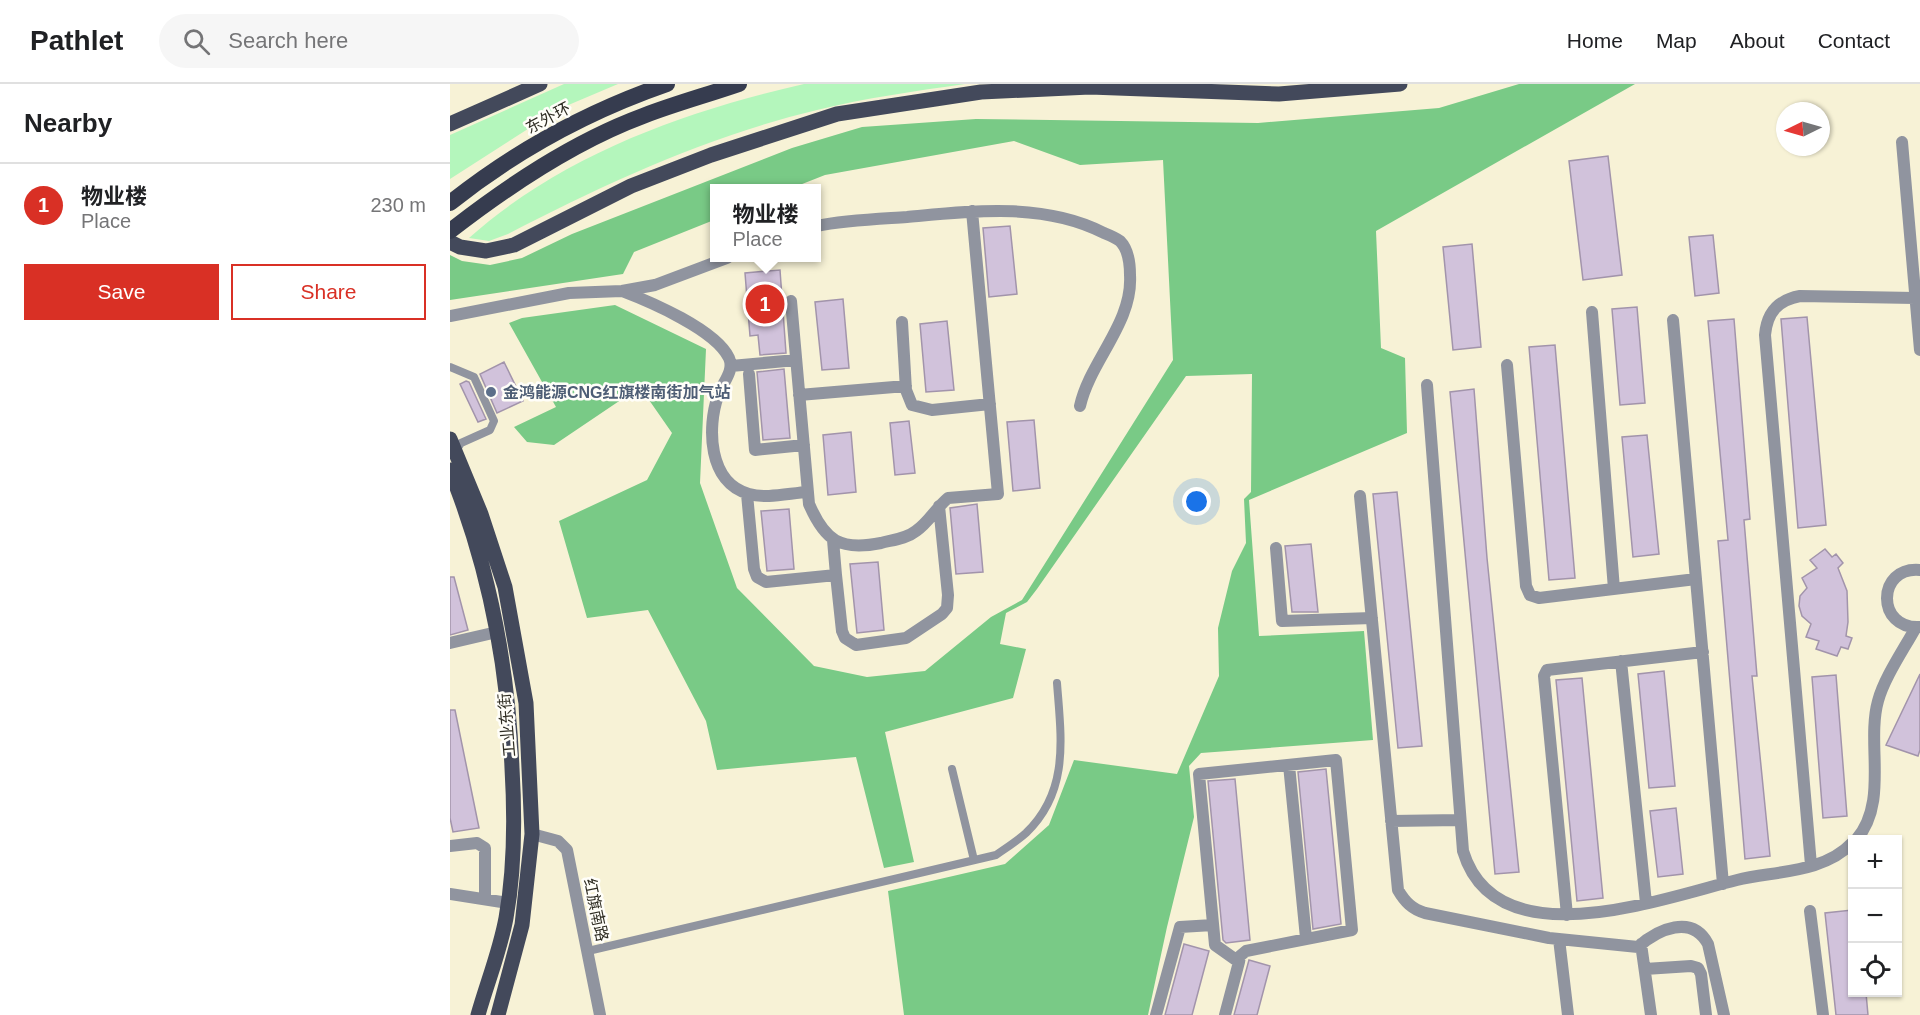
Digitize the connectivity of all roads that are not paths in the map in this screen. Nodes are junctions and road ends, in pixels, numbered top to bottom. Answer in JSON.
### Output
{"nodes":[{"id":1,"x":540,"y":84,"type":"edge"},
{"id":2,"x":667,"y":84,"type":"edge"},
{"id":3,"x":739,"y":84,"type":"edge"},
{"id":4,"x":1400,"y":84,"type":"edge"},
{"id":5,"x":450,"y":124,"type":"edge"},
{"id":6,"x":1902,"y":142,"type":"dead end"},
{"id":7,"x":450,"y":203,"type":"edge"},
{"id":8,"x":972,"y":211,"type":"junction"},
{"id":9,"x":821,"y":226,"type":"edge"},
{"id":10,"x":450,"y":231,"type":"edge"},
{"id":11,"x":450,"y":242,"type":"edge"},
{"id":12,"x":716,"y":262,"type":"edge"},
{"id":13,"x":622,"y":291,"type":"junction"},
{"id":14,"x":1916,"y":298,"type":"junction"},
{"id":15,"x":791,"y":301,"type":"dead end"},
{"id":16,"x":1592,"y":312,"type":"dead end"},
{"id":17,"x":450,"y":316,"type":"edge"},
{"id":18,"x":1673,"y":320,"type":"dead end"},
{"id":19,"x":902,"y":322,"type":"dead end"},
{"id":20,"x":1919,"y":334,"type":"edge"},
{"id":21,"x":1920,"y":350,"type":"edge"},
{"id":22,"x":796,"y":360,"type":"junction"},
{"id":23,"x":1507,"y":365,"type":"dead end"},
{"id":24,"x":731,"y":366,"type":"junction"},
{"id":25,"x":450,"y":367,"type":"edge"},
{"id":26,"x":749,"y":374,"type":"dead end"},
{"id":27,"x":1427,"y":385,"type":"dead end"},
{"id":28,"x":906,"y":386,"type":"junction"},
{"id":29,"x":799,"y":395,"type":"junction"},
{"id":30,"x":990,"y":404,"type":"junction"},
{"id":31,"x":1080,"y":406,"type":"dead end"},
{"id":32,"x":453,"y":446,"type":"edge"},
{"id":33,"x":804,"y":446,"type":"junction"},
{"id":34,"x":450,"y":470,"type":"edge"},
{"id":35,"x":808,"y":492,"type":"junction"},
{"id":36,"x":747,"y":494,"type":"junction"},
{"id":37,"x":1360,"y":496,"type":"dead end"},
{"id":38,"x":939,"y":506,"type":"junction"},
{"id":39,"x":832,"y":540,"type":"junction"},
{"id":40,"x":1276,"y":548,"type":"dead end"},
{"id":41,"x":1920,"y":570,"type":"edge"},
{"id":42,"x":836,"y":575,"type":"junction"},
{"id":43,"x":1696,"y":579,"type":"junction"},
{"id":44,"x":1614,"y":589,"type":"junction"},
{"id":45,"x":1372,"y":618,"type":"junction"},
{"id":46,"x":1918,"y":627,"type":"edge"},
{"id":47,"x":497,"y":632,"type":"junction"},
{"id":48,"x":450,"y":643,"type":"edge"},
{"id":49,"x":1703,"y":652,"type":"junction"},
{"id":50,"x":1621,"y":661,"type":"junction"},
{"id":51,"x":1057,"y":683,"type":"dead end"},
{"id":52,"x":1289,"y":765,"type":"junction"},
{"id":53,"x":952,"y":769,"type":"dead end"},
{"id":54,"x":1460,"y":820,"type":"junction"},
{"id":55,"x":1392,"y":821,"type":"junction"},
{"id":56,"x":532,"y":834,"type":"junction"},
{"id":57,"x":1859,"y":835,"type":"edge"},
{"id":58,"x":450,"y":846,"type":"edge"},
{"id":59,"x":1848,"y":847,"type":"edge"},
{"id":60,"x":974,"y":860,"type":"junction"},
{"id":61,"x":1811,"y":865,"type":"junction"},
{"id":62,"x":1723,"y":884,"type":"junction"},
{"id":63,"x":450,"y":894,"type":"edge"},
{"id":64,"x":485,"y":899,"type":"junction"},
{"id":65,"x":508,"y":903,"type":"junction"},
{"id":66,"x":1646,"y":903,"type":"junction"},
{"id":67,"x":1810,"y":911,"type":"dead end"},
{"id":68,"x":1566,"y":915,"type":"junction"},
{"id":69,"x":1213,"y":925,"type":"junction"},
{"id":70,"x":1306,"y":938,"type":"junction"},
{"id":71,"x":1558,"y":939,"type":"junction"},
{"id":72,"x":1641,"y":944,"type":"junction"},
{"id":73,"x":588,"y":951,"type":"junction"},
{"id":74,"x":1239,"y":962,"type":"junction"},
{"id":75,"x":1645,"y":969,"type":"junction"},
{"id":76,"x":478,"y":1015,"type":"edge"},
{"id":77,"x":498,"y":1015,"type":"edge"},
{"id":78,"x":600,"y":1015,"type":"edge"},
{"id":79,"x":1156,"y":1015,"type":"edge"},
{"id":80,"x":1225,"y":1015,"type":"edge"},
{"id":81,"x":1568,"y":1015,"type":"edge"},
{"id":82,"x":1651,"y":1015,"type":"edge"},
{"id":83,"x":1706,"y":1015,"type":"edge"},
{"id":84,"x":1724,"y":1015,"type":"edge"},
{"id":85,"x":1823,"y":1015,"type":"edge"}],
"edges":[{"from":1,"to":5,"type":"main road"},
{"from":2,"to":7,"type":"highway","name":"东外环"},
{"from":3,"to":10,"type":"highway"},
{"from":4,"to":11,"type":"main road"},
{"from":6,"to":14,"type":"street"},
{"from":8,"to":9,"type":"street"},
{"from":8,"to":30,"type":"street"},
{"from":8,"to":31,"type":"street"},
{"from":12,"to":13,"type":"street"},
{"from":13,"to":17,"type":"street"},
{"from":13,"to":24,"type":"street"},
{"from":14,"to":20,"type":"street"},
{"from":14,"to":61,"type":"street"},
{"from":15,"to":22,"type":"street"},
{"from":16,"to":44,"type":"street"},
{"from":18,"to":43,"type":"street"},
{"from":19,"to":28,"type":"street"},
{"from":20,"to":21,"type":"street"},
{"from":22,"to":24,"type":"street"},
{"from":22,"to":29,"type":"street"},
{"from":23,"to":44,"type":"street"},
{"from":24,"to":36,"type":"street"},
{"from":25,"to":32,"type":"lane"},
{"from":26,"to":33,"type":"street"},
{"from":27,"to":54,"type":"street"},
{"from":28,"to":29,"type":"street"},
{"from":28,"to":30,"type":"street"},
{"from":29,"to":33,"type":"street"},
{"from":30,"to":38,"type":"street"},
{"from":32,"to":56,"type":"main road","name":"工业东街"},
{"from":33,"to":35,"type":"street"},
{"from":34,"to":47,"type":"main road","name":"工业东街"},
{"from":35,"to":36,"type":"street"},
{"from":35,"to":39,"type":"street"},
{"from":36,"to":42,"type":"street"},
{"from":37,"to":45,"type":"street"},
{"from":38,"to":39,"type":"street"},
{"from":38,"to":42,"type":"street"},
{"from":39,"to":42,"type":"street"},
{"from":40,"to":45,"type":"street"},
{"from":41,"to":46,"type":"street"},
{"from":43,"to":44,"type":"street"},
{"from":43,"to":49,"type":"street"},
{"from":45,"to":55,"type":"street"},
{"from":46,"to":57,"type":"street"},
{"from":47,"to":48,"type":"street"},
{"from":47,"to":65,"type":"main road","name":"工业东街"},
{"from":49,"to":50,"type":"street"},
{"from":49,"to":62,"type":"street"},
{"from":50,"to":66,"type":"street"},
{"from":50,"to":68,"type":"street"},
{"from":51,"to":60,"type":"lane"},
{"from":52,"to":69,"type":"street"},
{"from":52,"to":70,"type":"street"},
{"from":52,"to":70,"type":"street"},
{"from":53,"to":60,"type":"lane"},
{"from":54,"to":55,"type":"street"},
{"from":54,"to":68,"type":"street"},
{"from":55,"to":71,"type":"street"},
{"from":56,"to":73,"type":"street","name":"红旗南路"},
{"from":56,"to":77,"type":"main road","name":"工业东街"},
{"from":58,"to":64,"type":"street"},
{"from":59,"to":61,"type":"street"},
{"from":60,"to":73,"type":"lane"},
{"from":61,"to":62,"type":"street"},
{"from":62,"to":66,"type":"street"},
{"from":63,"to":64,"type":"street"},
{"from":64,"to":65,"type":"street"},
{"from":65,"to":76,"type":"main road","name":"工业东街"},
{"from":66,"to":68,"type":"street"},
{"from":67,"to":85,"type":"street"},
{"from":69,"to":74,"type":"street"},
{"from":69,"to":79,"type":"street"},
{"from":70,"to":74,"type":"street"},
{"from":71,"to":72,"type":"street"},
{"from":71,"to":81,"type":"street"},
{"from":72,"to":75,"type":"street"},
{"from":72,"to":84,"type":"street"},
{"from":73,"to":78,"type":"street","name":"红旗南路"},
{"from":74,"to":80,"type":"street"},
{"from":75,"to":82,"type":"street"},
{"from":75,"to":83,"type":"street"}]}
